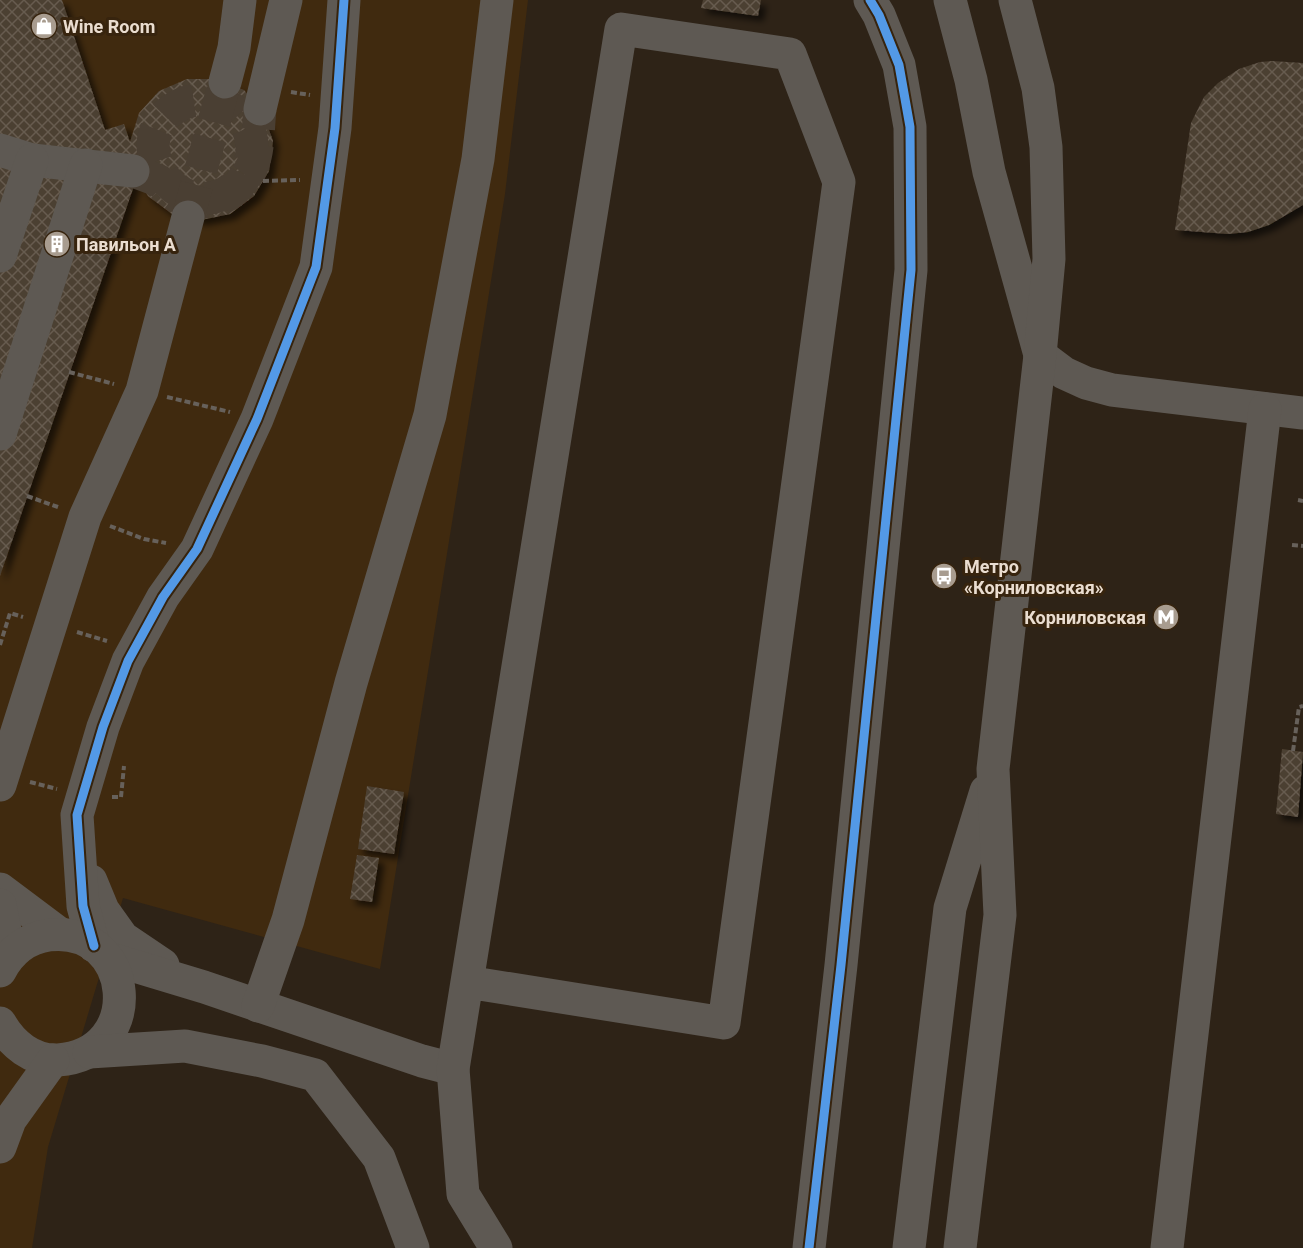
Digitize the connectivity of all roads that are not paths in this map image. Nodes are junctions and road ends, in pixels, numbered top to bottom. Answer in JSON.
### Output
{"nodes":[{"id":1,"x":240,"y":0,"type":"edge"},
{"id":2,"x":286,"y":0,"type":"edge"},
{"id":3,"x":344,"y":0,"type":"edge"},
{"id":4,"x":497,"y":0,"type":"edge"},
{"id":5,"x":870,"y":0,"type":"edge"},
{"id":6,"x":950,"y":0,"type":"edge"},
{"id":7,"x":1015,"y":0,"type":"edge"},
{"id":8,"x":225,"y":82,"type":"tunnel mouth"},
{"id":9,"x":260,"y":109,"type":"tunnel mouth"},
{"id":10,"x":0,"y":150,"type":"edge"},
{"id":11,"x":32,"y":160,"type":"junction"},
{"id":12,"x":86,"y":165,"type":"junction"},
{"id":13,"x":133,"y":171,"type":"tunnel mouth"},
{"id":14,"x":188,"y":217,"type":"tunnel mouth"},
{"id":15,"x":0,"y":256,"type":"edge"},
{"id":16,"x":1040,"y":355,"type":"junction"},
{"id":17,"x":1265,"y":409,"type":"junction"},
{"id":18,"x":1303,"y":413,"type":"edge"},
{"id":19,"x":0,"y":434,"type":"edge"},
{"id":20,"x":993,"y":770,"type":"junction"},
{"id":21,"x":0,"y":785,"type":"edge"},
{"id":22,"x":77,"y":815,"type":"junction"},
{"id":23,"x":0,"y":889,"type":"edge"},
{"id":24,"x":0,"y":905,"type":"edge"},
{"id":25,"x":60,"y":934,"type":"junction"},
{"id":26,"x":101,"y":952,"type":"junction"},
{"id":27,"x":5,"y":963,"type":"edge"},
{"id":28,"x":467,"y":982,"type":"junction"},
{"id":29,"x":204,"y":987,"type":"junction"},
{"id":30,"x":258,"y":1006,"type":"junction"},
{"id":31,"x":0,"y":1023,"type":"edge"},
{"id":32,"x":89,"y":1052,"type":"junction"},
{"id":33,"x":53,"y":1060,"type":"junction"},
{"id":34,"x":453,"y":1069,"type":"junction"},
{"id":35,"x":0,"y":1147,"type":"edge"},
{"id":36,"x":413,"y":1248,"type":"edge"},
{"id":37,"x":496,"y":1248,"type":"edge"},
{"id":38,"x":808,"y":1248,"type":"edge"},
{"id":39,"x":909,"y":1248,"type":"edge"},
{"id":40,"x":960,"y":1248,"type":"edge"},
{"id":41,"x":1167,"y":1248,"type":"edge"}],
"edges":[{"from":1,"to":8,"type":"street"},
{"from":2,"to":9,"type":"street"},
{"from":3,"to":22,"type":"street"},
{"from":4,"to":30,"type":"street"},
{"from":5,"to":38,"type":"street"},
{"from":6,"to":16,"type":"street"},
{"from":7,"to":16,"type":"street"},
{"from":10,"to":11,"type":"street"},
{"from":11,"to":12,"type":"street"},
{"from":11,"to":15,"type":"street"},
{"from":12,"to":13,"type":"street"},
{"from":12,"to":19,"type":"street"},
{"from":14,"to":21,"type":"street"},
{"from":16,"to":17,"type":"street"},
{"from":16,"to":20,"type":"street"},
{"from":17,"to":18,"type":"street"},
{"from":17,"to":41,"type":"street"},
{"from":20,"to":39,"type":"street"},
{"from":20,"to":40,"type":"street"},
{"from":22,"to":26,"type":"street"},
{"from":22,"to":29,"type":"street"},
{"from":23,"to":25,"type":"street"},
{"from":24,"to":27,"type":"street"},
{"from":25,"to":26,"type":"street"},
{"from":25,"to":27,"type":"street"},
{"from":26,"to":29,"type":"street"},
{"from":26,"to":32,"type":"street"},
{"from":28,"to":28,"type":"street"},
{"from":28,"to":34,"type":"street"},
{"from":29,"to":30,"type":"street"},
{"from":30,"to":34,"type":"street"},
{"from":31,"to":33,"type":"street"},
{"from":32,"to":33,"type":"street"},
{"from":32,"to":36,"type":"street"},
{"from":33,"to":35,"type":"street"},
{"from":34,"to":37,"type":"street"}]}
